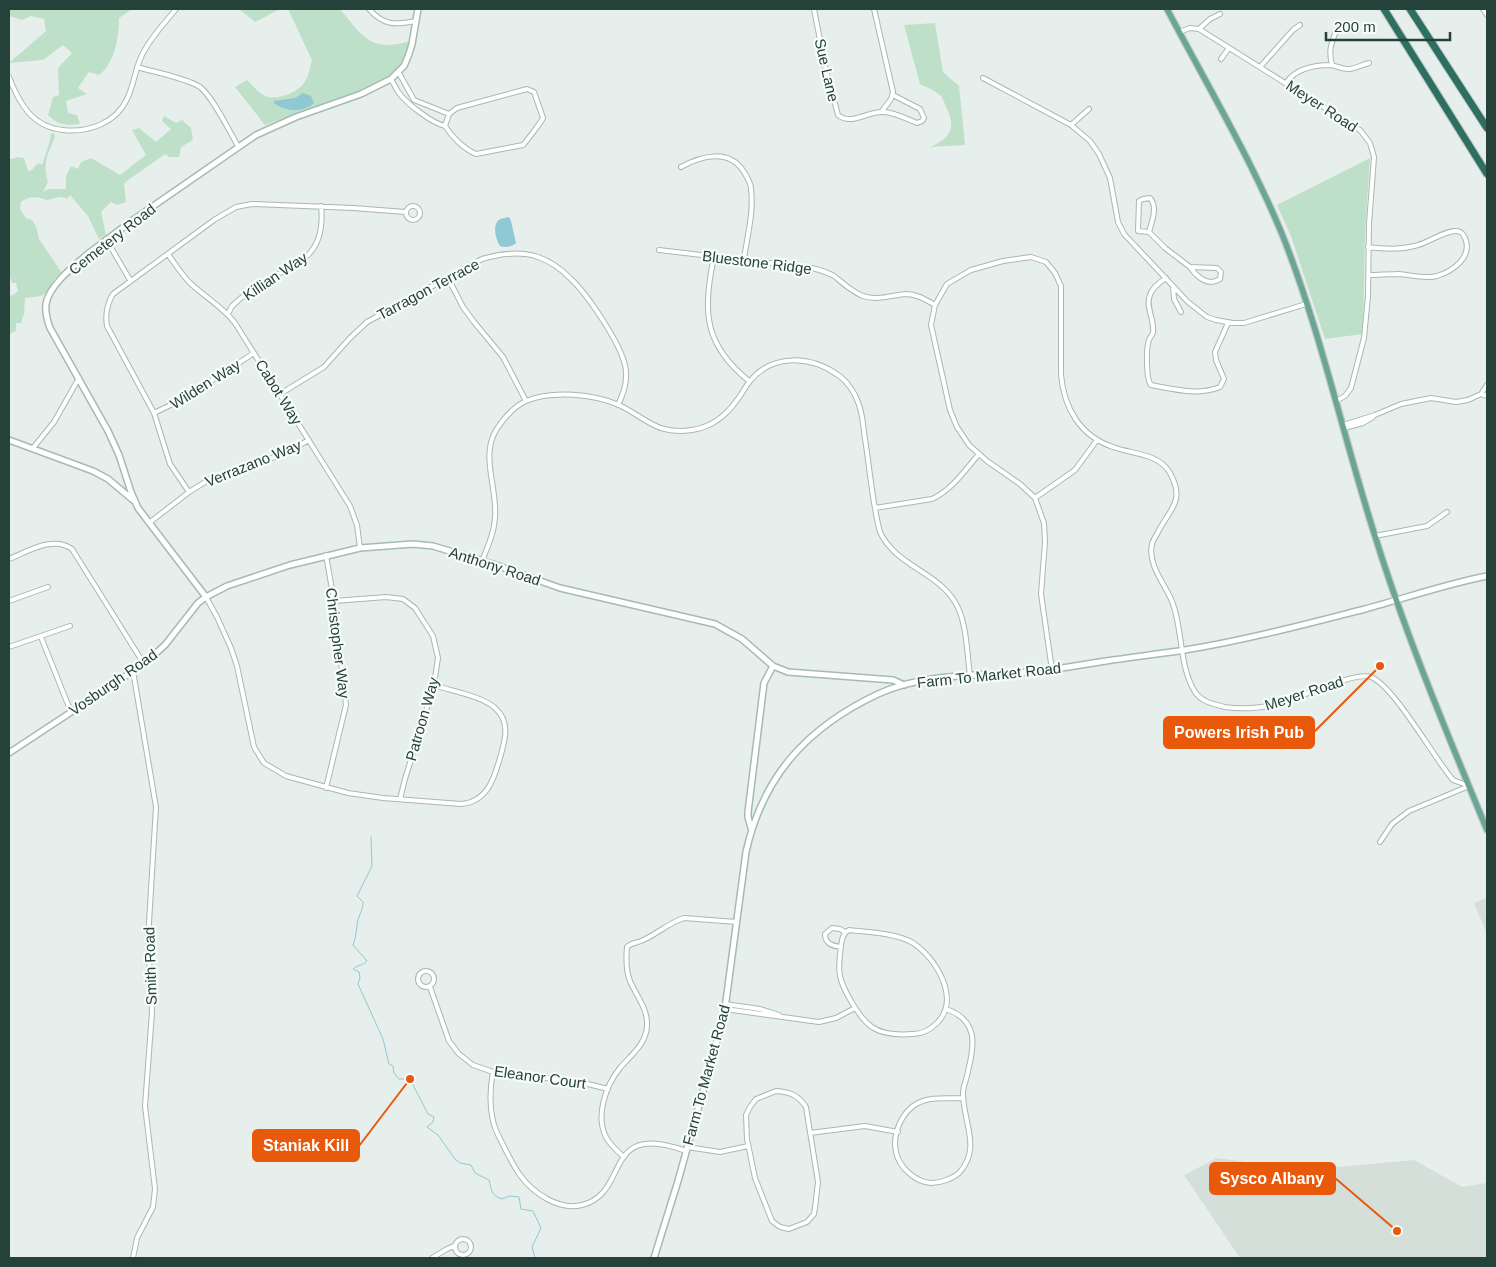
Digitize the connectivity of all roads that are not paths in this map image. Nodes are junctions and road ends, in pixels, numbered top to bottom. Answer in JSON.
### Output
{"nodes":[{"id":1,"x":176,"y":9,"type":"edge"},
{"id":2,"x":369,"y":9,"type":"edge"},
{"id":3,"x":418,"y":9,"type":"edge"},
{"id":4,"x":814,"y":9,"type":"edge"},
{"id":5,"x":874,"y":9,"type":"edge"},
{"id":6,"x":1167,"y":9,"type":"edge"},
{"id":7,"x":1410,"y":9,"type":"edge"},
{"id":8,"x":1483,"y":9,"type":"edge"},
{"id":9,"x":1385,"y":11,"type":"edge"},
{"id":10,"x":1220,"y":14,"type":"dead end"},
{"id":11,"x":1487,"y":15,"type":"edge"},
{"id":12,"x":416,"y":21,"type":"junction"},
{"id":13,"x":1300,"y":25,"type":"dead end"},
{"id":14,"x":1199,"y":29,"type":"junction"},
{"id":15,"x":1179,"y":32,"type":"junction"},
{"id":16,"x":1335,"y":34,"type":"dead end"},
{"id":17,"x":1229,"y":48,"type":"junction"},
{"id":18,"x":1220,"y":59,"type":"dead end"},
{"id":19,"x":1368,"y":63,"type":"dead end"},
{"id":20,"x":1332,"y":65,"type":"junction"},
{"id":21,"x":137,"y":66,"type":"junction"},
{"id":22,"x":1260,"y":67,"type":"junction"},
{"id":23,"x":399,"y":73,"type":"junction"},
{"id":24,"x":9,"y":77,"type":"edge"},
{"id":25,"x":983,"y":78,"type":"dead end"},
{"id":26,"x":391,"y":79,"type":"junction"},
{"id":27,"x":1286,"y":83,"type":"junction"},
{"id":28,"x":893,"y":95,"type":"junction"},
{"id":29,"x":1089,"y":109,"type":"dead end"},
{"id":30,"x":882,"y":111,"type":"junction"},
{"id":31,"x":449,"y":114,"type":"junction"},
{"id":32,"x":1071,"y":124,"type":"junction"},
{"id":33,"x":445,"y":126,"type":"junction"},
{"id":34,"x":1487,"y":128,"type":"edge"},
{"id":35,"x":238,"y":146,"type":"junction"},
{"id":36,"x":681,"y":167,"type":"dead end"},
{"id":37,"x":1487,"y":174,"type":"edge"},
{"id":38,"x":321,"y":206,"type":"junction"},
{"id":39,"x":406,"y":212,"type":"junction"},
{"id":40,"x":1149,"y":232,"type":"junction"},
{"id":41,"x":106,"y":239,"type":"junction"},
{"id":42,"x":1368,"y":247,"type":"junction"},
{"id":43,"x":659,"y":250,"type":"dead end"},
{"id":44,"x":168,"y":254,"type":"junction"},
{"id":45,"x":714,"y":257,"type":"junction"},
{"id":46,"x":744,"y":260,"type":"junction"},
{"id":47,"x":1190,"y":267,"type":"junction"},
{"id":48,"x":1368,"y":275,"type":"junction"},
{"id":49,"x":448,"y":278,"type":"junction"},
{"id":50,"x":1166,"y":278,"type":"junction"},
{"id":51,"x":130,"y":280,"type":"junction"},
{"id":52,"x":1173,"y":286,"type":"junction"},
{"id":53,"x":1306,"y":304,"type":"junction"},
{"id":54,"x":935,"y":305,"type":"junction"},
{"id":55,"x":1182,"y":312,"type":"dead end"},
{"id":56,"x":228,"y":314,"type":"junction"},
{"id":57,"x":1228,"y":323,"type":"junction"},
{"id":58,"x":254,"y":353,"type":"junction"},
{"id":59,"x":79,"y":378,"type":"junction"},
{"id":60,"x":749,"y":382,"type":"junction"},
{"id":61,"x":1487,"y":385,"type":"edge"},
{"id":62,"x":280,"y":394,"type":"junction"},
{"id":63,"x":1481,"y":394,"type":"junction"},
{"id":64,"x":1487,"y":396,"type":"edge"},
{"id":65,"x":526,"y":401,"type":"junction"},
{"id":66,"x":1336,"y":401,"type":"junction"},
{"id":67,"x":618,"y":405,"type":"junction"},
{"id":68,"x":154,"y":413,"type":"junction"},
{"id":69,"x":1343,"y":427,"type":"junction"},
{"id":70,"x":9,"y":440,"type":"edge"},
{"id":71,"x":309,"y":440,"type":"junction"},
{"id":72,"x":1097,"y":440,"type":"junction"},
{"id":73,"x":33,"y":448,"type":"junction"},
{"id":74,"x":979,"y":454,"type":"junction"},
{"id":75,"x":189,"y":492,"type":"junction"},
{"id":76,"x":1035,"y":498,"type":"junction"},
{"id":77,"x":134,"y":501,"type":"junction"},
{"id":78,"x":875,"y":508,"type":"junction"},
{"id":79,"x":1448,"y":512,"type":"dead end"},
{"id":80,"x":149,"y":523,"type":"junction"},
{"id":81,"x":1375,"y":536,"type":"junction"},
{"id":82,"x":360,"y":548,"type":"junction"},
{"id":83,"x":326,"y":555,"type":"junction"},
{"id":84,"x":9,"y":559,"type":"edge"},
{"id":85,"x":482,"y":561,"type":"junction"},
{"id":86,"x":1487,"y":576,"type":"edge"},
{"id":87,"x":48,"y":588,"type":"dead end"},
{"id":88,"x":206,"y":597,"type":"junction"},
{"id":89,"x":1396,"y":599,"type":"junction"},
{"id":90,"x":9,"y":601,"type":"edge"},
{"id":91,"x":334,"y":601,"type":"junction"},
{"id":92,"x":70,"y":626,"type":"dead end"},
{"id":93,"x":41,"y":637,"type":"junction"},
{"id":94,"x":9,"y":647,"type":"edge"},
{"id":95,"x":1182,"y":650,"type":"junction"},
{"id":96,"x":144,"y":664,"type":"junction"},
{"id":97,"x":773,"y":666,"type":"junction"},
{"id":98,"x":1052,"y":670,"type":"junction"},
{"id":99,"x":133,"y":671,"type":"junction"},
{"id":100,"x":970,"y":676,"type":"junction"},
{"id":101,"x":434,"y":685,"type":"junction"},
{"id":102,"x":904,"y":685,"type":"junction"},
{"id":103,"x":71,"y":712,"type":"junction"},
{"id":104,"x":9,"y":753,"type":"edge"},
{"id":105,"x":1469,"y":786,"type":"junction"},
{"id":106,"x":326,"y":788,"type":"junction"},
{"id":107,"x":400,"y":800,"type":"junction"},
{"id":108,"x":752,"y":828,"type":"junction"},
{"id":109,"x":1487,"y":830,"type":"edge"},
{"id":110,"x":1380,"y":842,"type":"dead end"},
{"id":111,"x":737,"y":922,"type":"junction"},
{"id":112,"x":845,"y":932,"type":"junction"},
{"id":113,"x":841,"y":947,"type":"junction"},
{"id":114,"x":430,"y":987,"type":"junction"},
{"id":115,"x":725,"y":1006,"type":"junction"},
{"id":116,"x":856,"y":1008,"type":"junction"},
{"id":117,"x":946,"y":1008,"type":"junction"},
{"id":118,"x":493,"y":1072,"type":"junction"},
{"id":119,"x":608,"y":1089,"type":"junction"},
{"id":120,"x":963,"y":1098,"type":"junction"},
{"id":121,"x":810,"y":1132,"type":"junction"},
{"id":122,"x":898,"y":1132,"type":"junction"},
{"id":123,"x":748,"y":1146,"type":"junction"},
{"id":124,"x":686,"y":1149,"type":"junction"},
{"id":125,"x":624,"y":1157,"type":"junction"},
{"id":126,"x":454,"y":1246,"type":"junction"},
{"id":127,"x":133,"y":1258,"type":"edge"},
{"id":128,"x":432,"y":1258,"type":"edge"},
{"id":129,"x":654,"y":1258,"type":"edge"}],
"edges":[{"from":1,"to":21,"type":"street"},
{"from":2,"to":12,"type":"street"},
{"from":3,"to":12,"type":"street","name":"Cemetery Road"},
{"from":4,"to":30,"type":"street","name":"Sue Lane"},
{"from":5,"to":28,"type":"street"},
{"from":6,"to":15,"type":"main road"},
{"from":7,"to":34,"type":"highway"},
{"from":8,"to":11,"type":"street"},
{"from":9,"to":37,"type":"highway"},
{"from":10,"to":14,"type":"street"},
{"from":12,"to":23,"type":"street","name":"Cemetery Road"},
{"from":13,"to":22,"type":"street"},
{"from":14,"to":15,"type":"street"},
{"from":14,"to":17,"type":"street","name":"Meyer Road"},
{"from":15,"to":53,"type":"main road"},
{"from":16,"to":20,"type":"street"},
{"from":17,"to":18,"type":"street"},
{"from":17,"to":22,"type":"street","name":"Meyer Road"},
{"from":19,"to":20,"type":"street"},
{"from":20,"to":27,"type":"street"},
{"from":21,"to":24,"type":"street"},
{"from":21,"to":35,"type":"street"},
{"from":22,"to":27,"type":"street","name":"Meyer Road"},
{"from":23,"to":26,"type":"street","name":"Cemetery Road"},
{"from":23,"to":31,"type":"street"},
{"from":25,"to":32,"type":"street"},
{"from":26,"to":33,"type":"street"},
{"from":26,"to":35,"type":"street","name":"Cemetery Road"},
{"from":27,"to":42,"type":"street","name":"Meyer Road"},
{"from":28,"to":30,"type":"street"},
{"from":28,"to":30,"type":"street"},
{"from":29,"to":32,"type":"street"},
{"from":31,"to":33,"type":"street"},
{"from":31,"to":33,"type":"street"},
{"from":32,"to":50,"type":"street"},
{"from":35,"to":41,"type":"street","name":"Cemetery Road"},
{"from":36,"to":46,"type":"street"},
{"from":38,"to":39,"type":"street"},
{"from":38,"to":44,"type":"street"},
{"from":38,"to":56,"type":"street","name":"Killian Way"},
{"from":39,"to":39,"type":"street"},
{"from":40,"to":40,"type":"street"},
{"from":40,"to":47,"type":"street"},
{"from":41,"to":51,"type":"street"},
{"from":41,"to":59,"type":"street","name":"Cemetery Road"},
{"from":42,"to":48,"type":"street","name":"Meyer Road"},
{"from":42,"to":48,"type":"street"},
{"from":43,"to":45,"type":"street","name":"Bluestone Ridge"},
{"from":44,"to":51,"type":"street"},
{"from":44,"to":56,"type":"street","name":"Cabot Way"},
{"from":45,"to":46,"type":"street","name":"Bluestone Ridge"},
{"from":45,"to":60,"type":"street"},
{"from":46,"to":54,"type":"street","name":"Bluestone Ridge"},
{"from":47,"to":47,"type":"street"},
{"from":48,"to":66,"type":"street","name":"Meyer Road"},
{"from":49,"to":62,"type":"street","name":"Tarragon Terrace"},
{"from":49,"to":65,"type":"street"},
{"from":49,"to":67,"type":"street","name":"Tarragon Terrace"},
{"from":50,"to":52,"type":"street"},
{"from":50,"to":57,"type":"street"},
{"from":51,"to":68,"type":"street"},
{"from":52,"to":55,"type":"street"},
{"from":52,"to":57,"type":"street"},
{"from":53,"to":57,"type":"street"},
{"from":53,"to":66,"type":"main road"},
{"from":54,"to":72,"type":"street"},
{"from":54,"to":74,"type":"street"},
{"from":56,"to":58,"type":"street","name":"Cabot Way"},
{"from":58,"to":62,"type":"street","name":"Cabot Way"},
{"from":58,"to":68,"type":"street","name":"Wilden Way"},
{"from":59,"to":73,"type":"street"},
{"from":59,"to":77,"type":"street","name":"Cemetery Road"},
{"from":60,"to":67,"type":"street"},
{"from":60,"to":78,"type":"street"},
{"from":61,"to":63,"type":"street"},
{"from":62,"to":71,"type":"street","name":"Cabot Way"},
{"from":63,"to":64,"type":"street"},
{"from":63,"to":69,"type":"street"},
{"from":65,"to":67,"type":"street"},
{"from":65,"to":85,"type":"street"},
{"from":66,"to":69,"type":"main road"},
{"from":68,"to":75,"type":"street"},
{"from":69,"to":81,"type":"main road"},
{"from":70,"to":73,"type":"street"},
{"from":71,"to":75,"type":"street","name":"Verrazano Way"},
{"from":71,"to":82,"type":"street","name":"Cabot Way"},
{"from":72,"to":76,"type":"street"},
{"from":72,"to":95,"type":"street"},
{"from":73,"to":77,"type":"street"},
{"from":74,"to":76,"type":"street"},
{"from":74,"to":78,"type":"street"},
{"from":75,"to":80,"type":"street","name":"Verrazano Way"},
{"from":76,"to":98,"type":"street"},
{"from":77,"to":80,"type":"street","name":"Cemetery Road"},
{"from":78,"to":100,"type":"street"},
{"from":79,"to":81,"type":"street"},
{"from":80,"to":88,"type":"street","name":"Cemetery Road"},
{"from":81,"to":89,"type":"main road"},
{"from":82,"to":83,"type":"street","name":"Anthony Road"},
{"from":82,"to":85,"type":"street","name":"Anthony Road"},
{"from":83,"to":88,"type":"street","name":"Anthony Road"},
{"from":83,"to":91,"type":"street","name":"Christopher Way"},
{"from":84,"to":96,"type":"street"},
{"from":85,"to":97,"type":"street","name":"Anthony Road"},
{"from":86,"to":89,"type":"street","name":"Farm To Market Road"},
{"from":87,"to":90,"type":"street"},
{"from":88,"to":96,"type":"street","name":"Vosburgh Road"},
{"from":88,"to":106,"type":"street"},
{"from":89,"to":95,"type":"street","name":"Farm To Market Road"},
{"from":89,"to":105,"type":"main road"},
{"from":91,"to":101,"type":"street","name":"Patroon Way"},
{"from":91,"to":106,"type":"street","name":"Christopher Way"},
{"from":92,"to":93,"type":"street"},
{"from":93,"to":94,"type":"street"},
{"from":93,"to":103,"type":"street"},
{"from":95,"to":98,"type":"street","name":"Farm To Market Road"},
{"from":95,"to":105,"type":"street","name":"Meyer Road"},
{"from":96,"to":99,"type":"street","name":"Vosburgh Road"},
{"from":97,"to":102,"type":"street","name":"Anthony Road"},
{"from":97,"to":108,"type":"street"},
{"from":98,"to":100,"type":"street","name":"Farm To Market Road"},
{"from":99,"to":103,"type":"street","name":"Vosburgh Road"},
{"from":99,"to":127,"type":"street","name":"Smith Road"},
{"from":100,"to":102,"type":"street","name":"Farm To Market Road"},
{"from":101,"to":107,"type":"street","name":"Patroon Way"},
{"from":101,"to":107,"type":"street"},
{"from":102,"to":108,"type":"street","name":"Farm To Market Road"},
{"from":103,"to":104,"type":"street","name":"Vosburgh Road"},
{"from":105,"to":109,"type":"main road"},
{"from":105,"to":110,"type":"street"},
{"from":106,"to":107,"type":"street"},
{"from":108,"to":111,"type":"street","name":"Farm To Market Road"},
{"from":111,"to":115,"type":"street","name":"Farm To Market Road"},
{"from":111,"to":119,"type":"street"},
{"from":112,"to":113,"type":"street"},
{"from":112,"to":113,"type":"street"},
{"from":112,"to":117,"type":"street"},
{"from":113,"to":116,"type":"street"},
{"from":114,"to":114,"type":"street","name":"Eleanor Court"},
{"from":114,"to":118,"type":"street","name":"Eleanor Court"},
{"from":115,"to":116,"type":"street"},
{"from":115,"to":124,"type":"street","name":"Farm To Market Road"},
{"from":116,"to":117,"type":"street"},
{"from":117,"to":120,"type":"street"},
{"from":118,"to":119,"type":"street","name":"Eleanor Court"},
{"from":118,"to":125,"type":"street"},
{"from":119,"to":125,"type":"street"},
{"from":120,"to":122,"type":"street"},
{"from":120,"to":122,"type":"street"},
{"from":121,"to":122,"type":"street"},
{"from":121,"to":123,"type":"street"},
{"from":121,"to":123,"type":"street"},
{"from":123,"to":124,"type":"street"},
{"from":124,"to":125,"type":"street"},
{"from":124,"to":129,"type":"street","name":"Farm To Market Road"},
{"from":126,"to":126,"type":"street"},
{"from":126,"to":128,"type":"street"}]}
